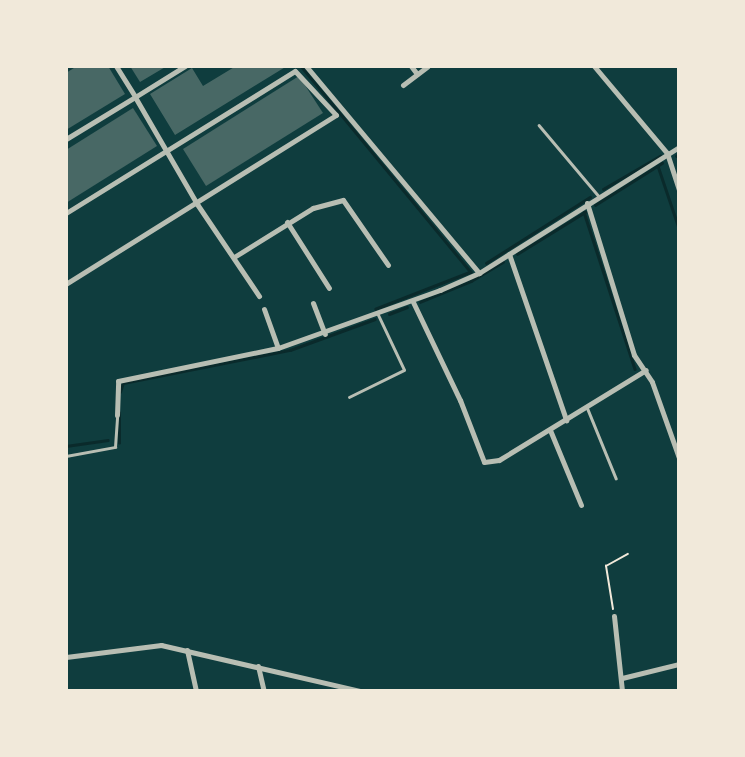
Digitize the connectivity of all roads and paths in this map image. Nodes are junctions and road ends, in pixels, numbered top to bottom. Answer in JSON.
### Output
{"nodes":[{"id":1,"x":116,"y":66,"type":"edge"},
{"id":2,"x":185,"y":66,"type":"edge"},
{"id":3,"x":306,"y":66,"type":"edge"},
{"id":4,"x":411,"y":66,"type":"edge"},
{"id":5,"x":428,"y":66,"type":"edge"},
{"id":6,"x":594,"y":66,"type":"edge"},
{"id":7,"x":417,"y":74,"type":"junction"},
{"id":8,"x":403,"y":85,"type":"dead end"},
{"id":9,"x":135,"y":97,"type":"junction"},
{"id":10,"x":539,"y":124,"type":"dead end"},
{"id":11,"x":66,"y":139,"type":"edge"},
{"id":12,"x":679,"y":147,"type":"edge"},
{"id":13,"x":166,"y":150,"type":"junction"},
{"id":14,"x":667,"y":153,"type":"junction"},
{"id":15,"x":679,"y":191,"type":"edge"},
{"id":16,"x":598,"y":195,"type":"junction"},
{"id":17,"x":587,"y":203,"type":"junction"},
{"id":18,"x":198,"y":204,"type":"junction"},
{"id":19,"x":66,"y":213,"type":"edge"},
{"id":20,"x":287,"y":222,"type":"junction"},
{"id":21,"x":509,"y":254,"type":"junction"},
{"id":22,"x":234,"y":257,"type":"junction"},
{"id":23,"x":388,"y":264,"type":"dead end"},
{"id":24,"x":478,"y":273,"type":"junction"},
{"id":25,"x":66,"y":284,"type":"edge"},
{"id":26,"x":329,"y":288,"type":"dead end"},
{"id":27,"x":259,"y":296,"type":"dead end"},
{"id":28,"x":413,"y":302,"type":"junction"},
{"id":29,"x":313,"y":303,"type":"dead end"},
{"id":30,"x":264,"y":308,"type":"dead end"},
{"id":31,"x":378,"y":315,"type":"junction"},
{"id":32,"x":325,"y":334,"type":"junction"},
{"id":33,"x":278,"y":348,"type":"junction"},
{"id":34,"x":646,"y":370,"type":"junction"},
{"id":35,"x":349,"y":398,"type":"dead end"},
{"id":36,"x":586,"y":405,"type":"junction"},
{"id":37,"x":117,"y":415,"type":"joint"},
{"id":38,"x":566,"y":420,"type":"junction"},
{"id":39,"x":550,"y":430,"type":"junction"},
{"id":40,"x":66,"y":456,"type":"edge"},
{"id":41,"x":679,"y":458,"type":"edge"},
{"id":42,"x":616,"y":478,"type":"dead end"},
{"id":43,"x":581,"y":505,"type":"dead end"},
{"id":44,"x":628,"y":554,"type":"dead end"},
{"id":45,"x":614,"y":616,"type":"joint"},
{"id":46,"x":187,"y":650,"type":"junction"},
{"id":47,"x":66,"y":657,"type":"edge"},
{"id":48,"x":679,"y":664,"type":"edge"},
{"id":49,"x":258,"y":666,"type":"junction"},
{"id":50,"x":622,"y":678,"type":"junction"},
{"id":51,"x":196,"y":691,"type":"edge"},
{"id":52,"x":264,"y":691,"type":"edge"},
{"id":53,"x":360,"y":691,"type":"edge"},
{"id":54,"x":622,"y":691,"type":"edge"}],
"edges":[{"from":1,"to":9,"type":"street"},
{"from":2,"to":9,"type":"street"},
{"from":3,"to":24,"type":"street"},
{"from":4,"to":7,"type":"street"},
{"from":5,"to":7,"type":"street"},
{"from":6,"to":14,"type":"street"},
{"from":7,"to":8,"type":"street"},
{"from":9,"to":11,"type":"street"},
{"from":9,"to":13,"type":"street"},
{"from":10,"to":16,"type":"lane"},
{"from":12,"to":14,"type":"street"},
{"from":13,"to":18,"type":"street"},
{"from":13,"to":18,"type":"street"},
{"from":13,"to":19,"type":"street"},
{"from":14,"to":15,"type":"street"},
{"from":14,"to":16,"type":"street"},
{"from":16,"to":17,"type":"street"},
{"from":17,"to":21,"type":"street"},
{"from":17,"to":34,"type":"street"},
{"from":18,"to":22,"type":"street"},
{"from":18,"to":25,"type":"street"},
{"from":20,"to":22,"type":"street"},
{"from":20,"to":23,"type":"street"},
{"from":20,"to":26,"type":"street"},
{"from":21,"to":24,"type":"street"},
{"from":21,"to":38,"type":"street"},
{"from":22,"to":27,"type":"street"},
{"from":24,"to":28,"type":"street"},
{"from":28,"to":31,"type":"street"},
{"from":28,"to":39,"type":"street"},
{"from":29,"to":32,"type":"street"},
{"from":30,"to":33,"type":"street"},
{"from":31,"to":32,"type":"street"},
{"from":31,"to":35,"type":"lane"},
{"from":32,"to":33,"type":"street"},
{"from":33,"to":37,"type":"street"},
{"from":34,"to":36,"type":"street"},
{"from":34,"to":41,"type":"street"},
{"from":36,"to":38,"type":"street"},
{"from":36,"to":42,"type":"lane"},
{"from":37,"to":40,"type":"lane"},
{"from":38,"to":39,"type":"street"},
{"from":39,"to":43,"type":"street"},
{"from":44,"to":45,"type":"path"},
{"from":45,"to":50,"type":"street"},
{"from":46,"to":47,"type":"street"},
{"from":46,"to":49,"type":"street"},
{"from":46,"to":51,"type":"street"},
{"from":48,"to":50,"type":"street"},
{"from":49,"to":52,"type":"street"},
{"from":49,"to":53,"type":"street"},
{"from":50,"to":54,"type":"street"}]}
